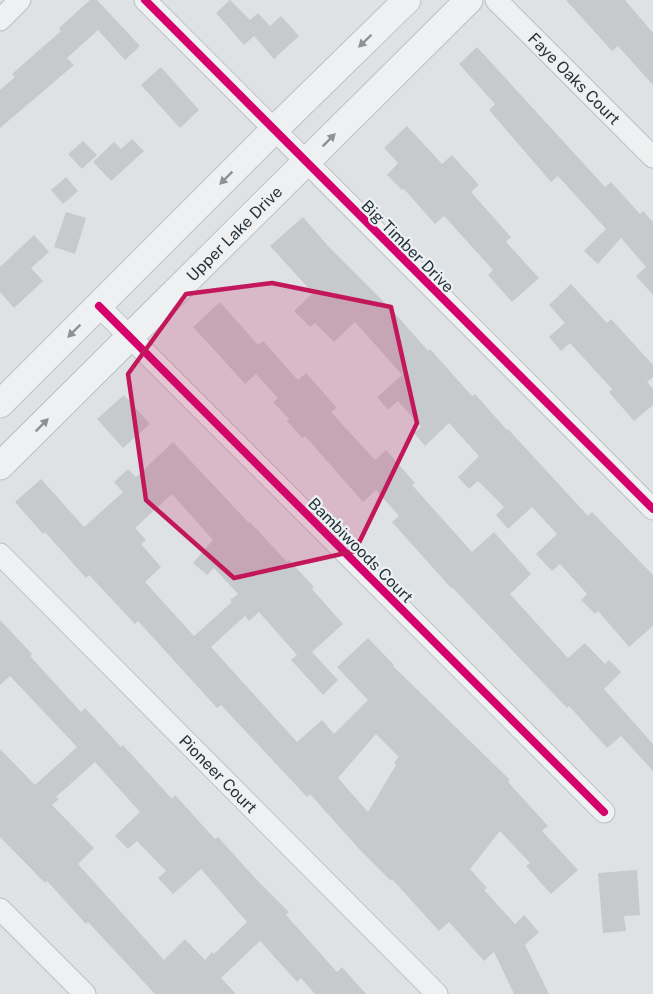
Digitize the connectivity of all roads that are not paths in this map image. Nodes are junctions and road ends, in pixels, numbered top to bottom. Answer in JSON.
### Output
{"nodes":[{"id":1,"x":20,"y":0,"type":"edge"},
{"id":2,"x":145,"y":0,"type":"edge"},
{"id":3,"x":407,"y":0,"type":"edge"},
{"id":4,"x":469,"y":0,"type":"edge"},
{"id":5,"x":496,"y":0,"type":"edge"},
{"id":6,"x":0,"y":20,"type":"edge"},
{"id":7,"x":274,"y":130,"type":"junction"},
{"id":8,"x":653,"y":157,"type":"edge"},
{"id":9,"x":306,"y":164,"type":"junction"},
{"id":10,"x":99,"y":306,"type":"junction"},
{"id":11,"x":130,"y":337,"type":"junction"},
{"id":12,"x":0,"y":404,"type":"edge"},
{"id":13,"x":0,"y":466,"type":"edge"},
{"id":14,"x":653,"y":509,"type":"edge"},
{"id":15,"x":0,"y":554,"type":"edge"},
{"id":16,"x":604,"y":813,"type":"dead end"},
{"id":17,"x":0,"y":909,"type":"edge"},
{"id":18,"x":85,"y":994,"type":"edge"},
{"id":19,"x":437,"y":994,"type":"edge"}],
"edges":[{"from":1,"to":6,"type":"street"},
{"from":2,"to":7,"type":"street","name":"Big Timber Drive"},
{"from":3,"to":7,"type":"street","one_way":true},
{"from":9,"to":4,"type":"street","name":"Upper Lake Drive","one_way":true},
{"from":5,"to":8,"type":"street","name":"Faye Oaks Court"},
{"from":7,"to":9,"type":"street","name":"Big Timber Drive"},
{"from":7,"to":10,"type":"street","one_way":true},
{"from":9,"to":11,"type":"street","name":"Upper Lake Drive"},
{"from":9,"to":14,"type":"street","name":"Big Timber Drive"},
{"from":10,"to":11,"type":"street","name":"Bambiwoods Court"},
{"from":10,"to":12,"type":"street","one_way":true},
{"from":13,"to":11,"type":"street","name":"Upper Lake Drive","one_way":true},
{"from":11,"to":16,"type":"street","name":"Bambiwoods Court"},
{"from":15,"to":19,"type":"street","name":"Pioneer Court"},
{"from":17,"to":18,"type":"street"}]}
